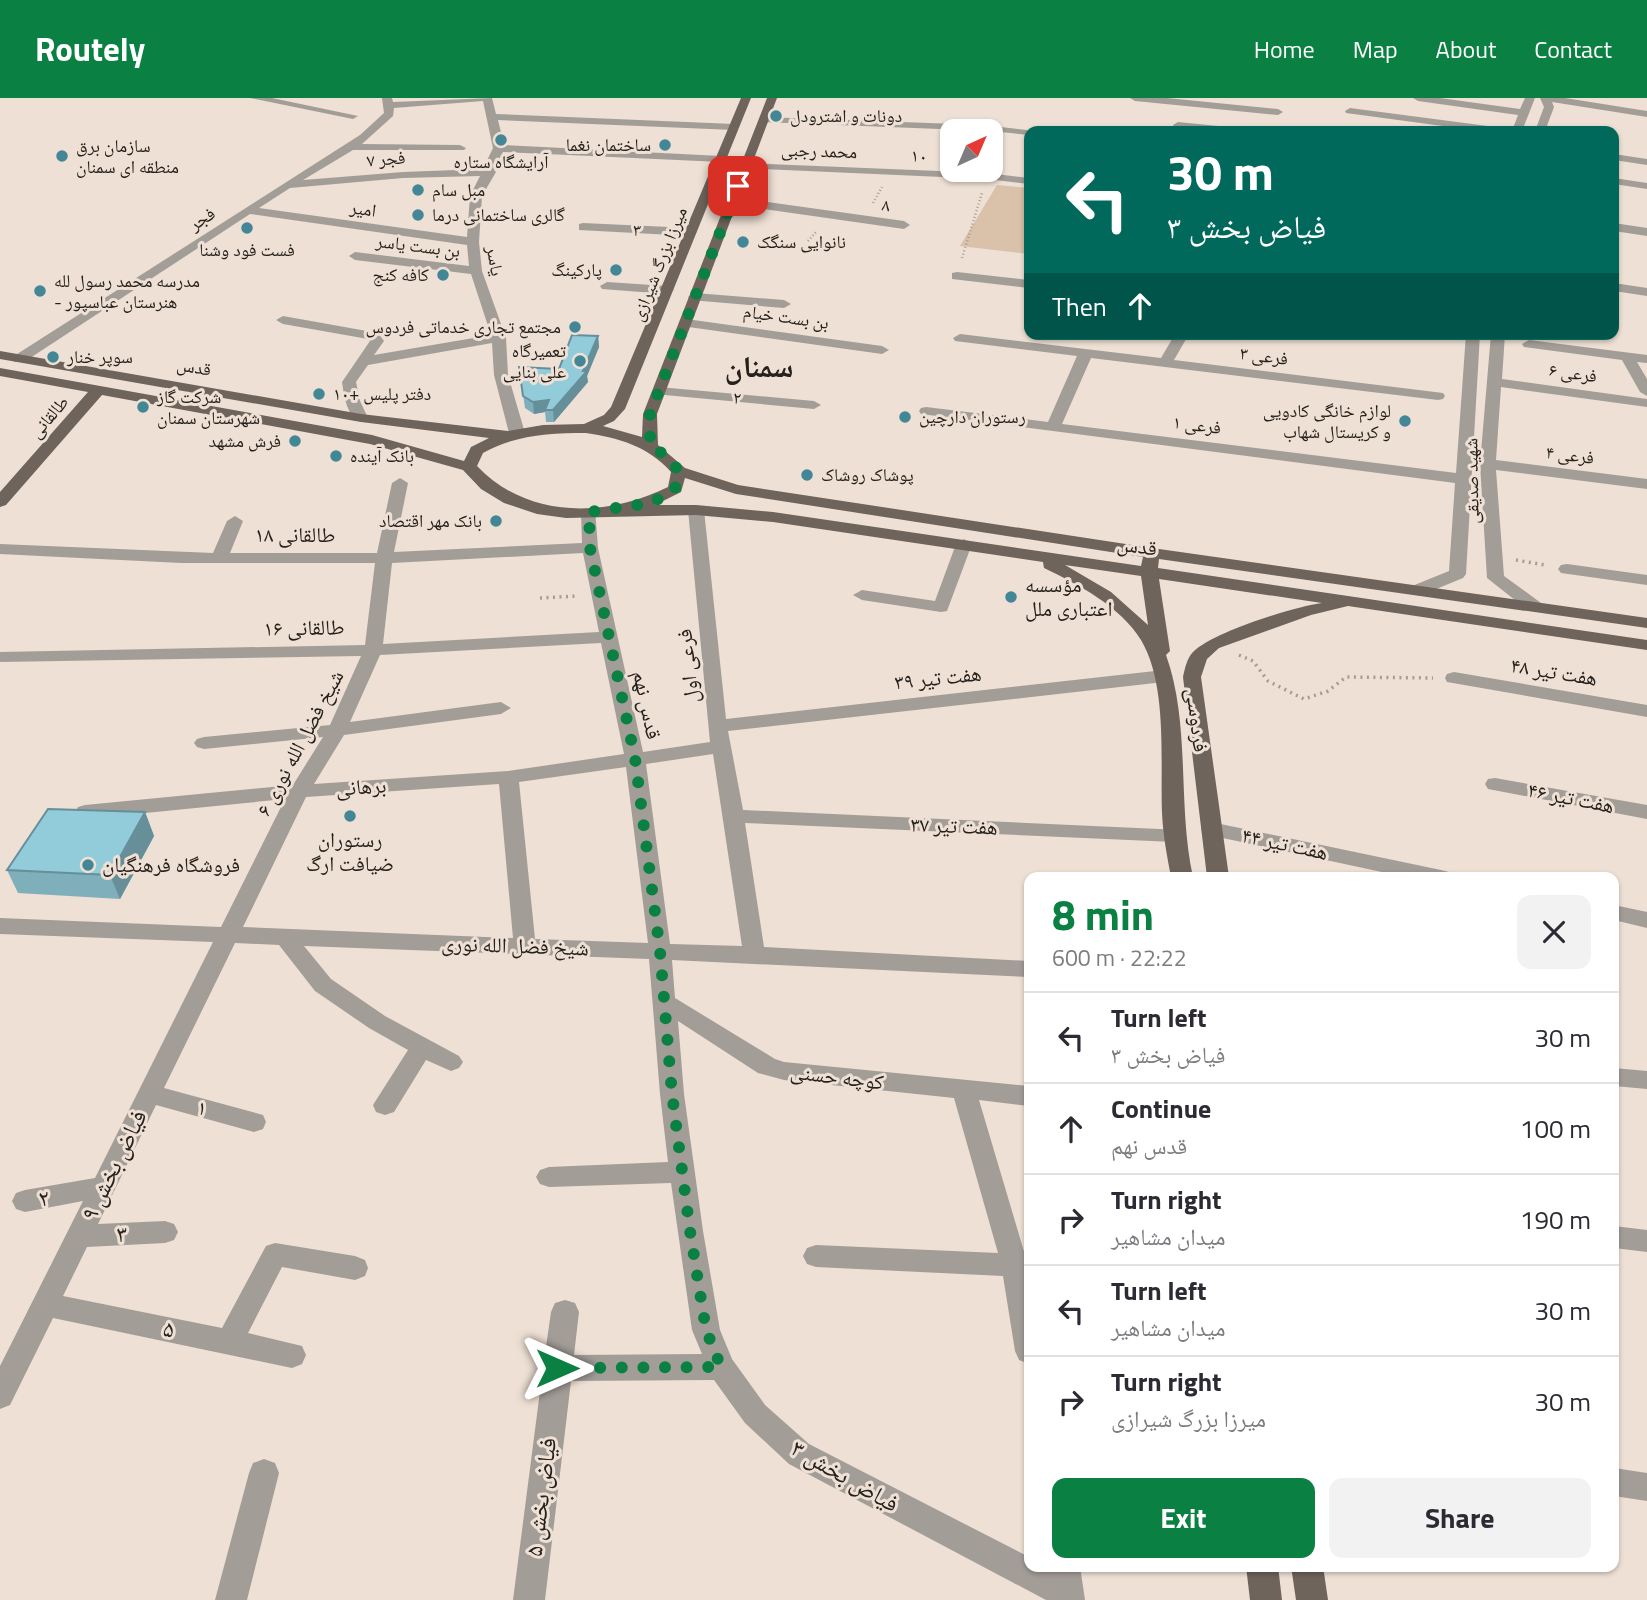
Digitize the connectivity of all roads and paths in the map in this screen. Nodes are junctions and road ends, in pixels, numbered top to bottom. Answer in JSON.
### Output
{"nodes":[{"id":1,"x":255,"y":98,"type":"edge"},
{"id":2,"x":487,"y":98,"type":"edge"},
{"id":3,"x":747,"y":98,"type":"edge"},
{"id":4,"x":772,"y":98,"type":"edge"},
{"id":5,"x":1135,"y":98,"type":"edge"},
{"id":6,"x":1418,"y":98,"type":"edge"},
{"id":7,"x":1530,"y":98,"type":"edge"},
{"id":8,"x":1545,"y":98,"type":"edge"},
{"id":9,"x":1186,"y":103,"type":"junction"},
{"id":10,"x":389,"y":106,"type":"edge"},
{"id":11,"x":1350,"y":111,"type":"dead end"},
{"id":12,"x":1278,"y":112,"type":"dead end"},
{"id":13,"x":1525,"y":113,"type":"junction"},
{"id":14,"x":1647,"y":114,"type":"edge"},
{"id":15,"x":491,"y":117,"type":"junction"},
{"id":16,"x":365,"y":119,"type":"junction"},
{"id":17,"x":764,"y":120,"type":"junction"},
{"id":18,"x":1178,"y":126,"type":"edge"},
{"id":19,"x":1465,"y":126,"type":"edge"},
{"id":20,"x":1519,"y":126,"type":"edge"},
{"id":21,"x":1542,"y":126,"type":"edge"},
{"id":22,"x":734,"y":127,"type":"junction"},
{"id":23,"x":1024,"y":132,"type":"edge"},
{"id":24,"x":449,"y":134,"type":"dead end"},
{"id":25,"x":351,"y":146,"type":"junction"},
{"id":26,"x":460,"y":148,"type":"dead end"},
{"id":27,"x":499,"y":148,"type":"junction"},
{"id":28,"x":438,"y":149,"type":"junction"},
{"id":29,"x":721,"y":159,"type":"junction"},
{"id":30,"x":1619,"y":159,"type":"edge"},
{"id":31,"x":1647,"y":162,"type":"edge"},
{"id":32,"x":746,"y":166,"type":"junction"},
{"id":33,"x":490,"y":172,"type":"junction"},
{"id":34,"x":891,"y":172,"type":"junction"},
{"id":35,"x":940,"y":174,"type":"edge"},
{"id":36,"x":403,"y":175,"type":"junction"},
{"id":37,"x":1003,"y":178,"type":"edge"},
{"id":38,"x":1024,"y":180,"type":"edge"},
{"id":39,"x":985,"y":182,"type":"edge"},
{"id":40,"x":1619,"y":182,"type":"edge"},
{"id":41,"x":285,"y":186,"type":"junction"},
{"id":42,"x":1647,"y":186,"type":"edge"},
{"id":43,"x":732,"y":201,"type":"junction"},
{"id":44,"x":248,"y":210,"type":"junction"},
{"id":45,"x":863,"y":219,"type":"junction"},
{"id":46,"x":904,"y":225,"type":"dead end"},
{"id":47,"x":583,"y":227,"type":"dead end"},
{"id":48,"x":1619,"y":228,"type":"edge"},
{"id":49,"x":691,"y":232,"type":"junction"},
{"id":50,"x":1647,"y":232,"type":"edge"},
{"id":51,"x":473,"y":242,"type":"junction"},
{"id":52,"x":355,"y":256,"type":"dead end"},
{"id":53,"x":476,"y":271,"type":"junction"},
{"id":54,"x":957,"y":276,"type":"joint"},
{"id":55,"x":1024,"y":283,"type":"edge"},
{"id":56,"x":607,"y":286,"type":"dead end"},
{"id":57,"x":1619,"y":288,"type":"edge"},
{"id":58,"x":667,"y":290,"type":"junction"},
{"id":59,"x":1647,"y":292,"type":"edge"},
{"id":60,"x":695,"y":297,"type":"junction"},
{"id":61,"x":783,"y":304,"type":"dead end"},
{"id":62,"x":282,"y":320,"type":"dead end"},
{"id":63,"x":683,"y":328,"type":"junction"},
{"id":64,"x":650,"y":332,"type":"junction"},
{"id":65,"x":499,"y":338,"type":"junction"},
{"id":66,"x":960,"y":338,"type":"dead end"},
{"id":67,"x":1178,"y":340,"type":"edge"},
{"id":68,"x":1468,"y":340,"type":"edge"},
{"id":69,"x":1498,"y":340,"type":"edge"},
{"id":70,"x":1529,"y":344,"type":"dead end"},
{"id":71,"x":882,"y":350,"type":"dead end"},
{"id":72,"x":1086,"y":353,"type":"junction"},
{"id":73,"x":0,"y":355,"type":"edge"},
{"id":74,"x":1627,"y":356,"type":"junction"},
{"id":75,"x":19,"y":359,"type":"junction"},
{"id":76,"x":1647,"y":359,"type":"edge"},
{"id":77,"x":364,"y":361,"type":"junction"},
{"id":78,"x":1165,"y":363,"type":"junction"},
{"id":79,"x":0,"y":372,"type":"edge"},
{"id":80,"x":1494,"y":382,"type":"junction"},
{"id":81,"x":99,"y":389,"type":"junction"},
{"id":82,"x":659,"y":391,"type":"junction"},
{"id":83,"x":1647,"y":393,"type":"edge"},
{"id":84,"x":1438,"y":396,"type":"dead end"},
{"id":85,"x":1647,"y":403,"type":"edge"},
{"id":86,"x":814,"y":405,"type":"dead end"},
{"id":87,"x":926,"y":411,"type":"dead end"},
{"id":88,"x":361,"y":418,"type":"junction"},
{"id":89,"x":1054,"y":426,"type":"junction"},
{"id":90,"x":434,"y":427,"type":"junction"},
{"id":91,"x":586,"y":428,"type":"junction"},
{"id":92,"x":511,"y":434,"type":"junction"},
{"id":93,"x":650,"y":445,"type":"junction"},
{"id":94,"x":410,"y":452,"type":"junction"},
{"id":95,"x":1488,"y":464,"type":"junction"},
{"id":96,"x":469,"y":467,"type":"junction"},
{"id":97,"x":679,"y":471,"type":"junction"},
{"id":98,"x":1463,"y":479,"type":"junction"},
{"id":99,"x":400,"y":482,"type":"dead end"},
{"id":100,"x":1647,"y":484,"type":"edge"},
{"id":101,"x":0,"y":502,"type":"edge"},
{"id":102,"x":619,"y":509,"type":"junction"},
{"id":103,"x":696,"y":510,"type":"junction"},
{"id":104,"x":589,"y":512,"type":"junction"},
{"id":105,"x":235,"y":521,"type":"dead end"},
{"id":106,"x":1460,"y":533,"type":"junction"},
{"id":107,"x":1493,"y":536,"type":"junction"},
{"id":108,"x":964,"y":544,"type":"junction"},
{"id":109,"x":590,"y":548,"type":"junction"},
{"id":110,"x":0,"y":549,"type":"edge"},
{"id":111,"x":1029,"y":554,"type":"junction"},
{"id":112,"x":1494,"y":557,"type":"junction"},
{"id":113,"x":219,"y":558,"type":"junction"},
{"id":114,"x":384,"y":558,"type":"junction"},
{"id":115,"x":1150,"y":562,"type":"junction"},
{"id":116,"x":1567,"y":569,"type":"joint"},
{"id":117,"x":1647,"y":580,"type":"edge"},
{"id":118,"x":1418,"y":590,"type":"junction"},
{"id":119,"x":600,"y":595,"type":"junction"},
{"id":120,"x":862,"y":595,"type":"dead end"},
{"id":121,"x":540,"y":598,"type":"dead end"},
{"id":122,"x":1365,"y":602,"type":"junction"},
{"id":123,"x":1535,"y":607,"type":"junction"},
{"id":124,"x":1647,"y":623,"type":"edge"},
{"id":125,"x":608,"y":637,"type":"junction"},
{"id":126,"x":1213,"y":644,"type":"junction"},
{"id":127,"x":1647,"y":645,"type":"edge"},
{"id":128,"x":373,"y":650,"type":"junction"},
{"id":129,"x":0,"y":657,"type":"edge"},
{"id":130,"x":1164,"y":676,"type":"junction"},
{"id":131,"x":1454,"y":678,"type":"joint"},
{"id":132,"x":501,"y":708,"type":"dead end"},
{"id":133,"x":1647,"y":710,"type":"edge"},
{"id":134,"x":717,"y":726,"type":"junction"},
{"id":135,"x":337,"y":730,"type":"junction"},
{"id":136,"x":204,"y":743,"type":"dead end"},
{"id":137,"x":721,"y":747,"type":"junction"},
{"id":138,"x":635,"y":758,"type":"junction"},
{"id":139,"x":508,"y":777,"type":"junction"},
{"id":140,"x":1495,"y":784,"type":"dead end"},
{"id":141,"x":299,"y":791,"type":"junction"},
{"id":142,"x":85,"y":811,"type":"edge"},
{"id":143,"x":1647,"y":812,"type":"edge"},
{"id":144,"x":734,"y":816,"type":"junction"},
{"id":145,"x":1211,"y":829,"type":"junction"},
{"id":146,"x":1174,"y":835,"type":"junction"},
{"id":147,"x":1181,"y":872,"type":"edge"},
{"id":148,"x":1218,"y":872,"type":"edge"},
{"id":149,"x":1417,"y":872,"type":"edge"},
{"id":150,"x":1619,"y":914,"type":"edge"},
{"id":151,"x":1647,"y":920,"type":"edge"},
{"id":152,"x":0,"y":926,"type":"edge"},
{"id":153,"x":228,"y":935,"type":"junction"},
{"id":154,"x":285,"y":937,"type":"junction"},
{"id":155,"x":525,"y":948,"type":"junction"},
{"id":156,"x":660,"y":951,"type":"junction"},
{"id":157,"x":754,"y":954,"type":"junction"},
{"id":158,"x":1024,"y":969,"type":"edge"},
{"id":159,"x":663,"y":1001,"type":"junction"},
{"id":160,"x":422,"y":1047,"type":"junction"},
{"id":161,"x":451,"y":1062,"type":"dead end"},
{"id":162,"x":1619,"y":1077,"type":"edge"},
{"id":163,"x":1647,"y":1080,"type":"edge"},
{"id":164,"x":964,"y":1090,"type":"junction"},
{"id":165,"x":150,"y":1094,"type":"junction"},
{"id":166,"x":1024,"y":1096,"type":"edge"},
{"id":167,"x":385,"y":1105,"type":"dead end"},
{"id":168,"x":254,"y":1122,"type":"dead end"},
{"id":169,"x":684,"y":1172,"type":"junction"},
{"id":170,"x":549,"y":1177,"type":"dead end"},
{"id":171,"x":104,"y":1186,"type":"junction"},
{"id":172,"x":25,"y":1201,"type":"dead end"},
{"id":173,"x":165,"y":1232,"type":"dead end"},
{"id":174,"x":79,"y":1236,"type":"junction"},
{"id":175,"x":1619,"y":1238,"type":"edge"},
{"id":176,"x":1647,"y":1241,"type":"edge"},
{"id":177,"x":816,"y":1256,"type":"dead end"},
{"id":178,"x":1015,"y":1265,"type":"junction"},
{"id":179,"x":355,"y":1268,"type":"dead end"},
{"id":180,"x":45,"y":1304,"type":"junction"},
{"id":181,"x":565,"y":1311,"type":"dead end"},
{"id":182,"x":1024,"y":1320,"type":"edge"},
{"id":183,"x":229,"y":1342,"type":"junction"},
{"id":184,"x":292,"y":1355,"type":"dead end"},
{"id":185,"x":8,"y":1361,"type":"edge"},
{"id":186,"x":721,"y":1367,"type":"junction"},
{"id":187,"x":557,"y":1368,"type":"junction"},
{"id":188,"x":0,"y":1396,"type":"edge"},
{"id":189,"x":264,"y":1473,"type":"dead end"},
{"id":190,"x":1619,"y":1483,"type":"edge"},
{"id":191,"x":1647,"y":1487,"type":"edge"},
{"id":192,"x":1024,"y":1566,"type":"edge"},
{"id":193,"x":1037,"y":1572,"type":"edge"},
{"id":194,"x":1263,"y":1572,"type":"edge"},
{"id":195,"x":1308,"y":1572,"type":"edge"},
{"id":196,"x":1067,"y":1587,"type":"edge"},
{"id":197,"x":231,"y":1600,"type":"edge"},
{"id":198,"x":529,"y":1600,"type":"edge"},
{"id":199,"x":1266,"y":1600,"type":"edge"},
{"id":200,"x":1311,"y":1600,"type":"edge"}],
"edges":[{"from":1,"to":16,"type":"street"},
{"from":2,"to":10,"type":"street"},
{"from":2,"to":15,"type":"street"},
{"from":3,"to":22,"type":"main road","name":"میرزا بزرگ شیرازی"},
{"from":4,"to":17,"type":"main road"},
{"from":5,"to":9,"type":"street"},
{"from":6,"to":13,"type":"street"},
{"from":7,"to":13,"type":"street"},
{"from":8,"to":14,"type":"street"},
{"from":8,"to":21,"type":"street"},
{"from":9,"to":12,"type":"street"},
{"from":9,"to":18,"type":"street"},
{"from":10,"to":16,"type":"street","name":"فجر"},
{"from":11,"to":19,"type":"street"},
{"from":13,"to":20,"type":"street"},
{"from":15,"to":22,"type":"street"},
{"from":15,"to":27,"type":"street"},
{"from":16,"to":25,"type":"street","name":"فجر"},
{"from":17,"to":23,"type":"street"},
{"from":17,"to":32,"type":"main road"},
{"from":22,"to":29,"type":"main road","name":"میرزا بزرگ شیرازی"},
{"from":24,"to":28,"type":"street"},
{"from":25,"to":28,"type":"street"},
{"from":25,"to":41,"type":"street","name":"فجر"},
{"from":26,"to":28,"type":"street"},
{"from":27,"to":29,"type":"street"},
{"from":27,"to":33,"type":"street","name":"یاسر"},
{"from":28,"to":36,"type":"street"},
{"from":29,"to":49,"type":"main road","name":"میرزا بزرگ شیرازی"},
{"from":30,"to":31,"type":"street"},
{"from":32,"to":34,"type":"street","name":"محمد رجبی"},
{"from":32,"to":43,"type":"main road"},
{"from":33,"to":36,"type":"street","name":"فجر ۷"},
{"from":33,"to":51,"type":"street","name":"یاسر"},
{"from":34,"to":35,"type":"street","name":"۱۰"},
{"from":34,"to":45,"type":"path"},
{"from":36,"to":41,"type":"street","name":"فجر ۷"},
{"from":37,"to":38,"type":"street","name":"۱۰"},
{"from":39,"to":54,"type":"path"},
{"from":40,"to":42,"type":"street"},
{"from":41,"to":44,"type":"street","name":"فجر"},
{"from":43,"to":45,"type":"street","name":"۸"},
{"from":43,"to":60,"type":"main road"},
{"from":44,"to":51,"type":"street","name":"امیر"},
{"from":44,"to":75,"type":"street","name":"فجر"},
{"from":45,"to":46,"type":"street","name":"۸"},
{"from":47,"to":49,"type":"street","name":"۳"},
{"from":48,"to":50,"type":"street"},
{"from":49,"to":58,"type":"main road","name":"میرزا بزرگ شیرازی"},
{"from":51,"to":53,"type":"street","name":"یاسر"},
{"from":52,"to":53,"type":"street","name":"بن بست یاسر"},
{"from":53,"to":65,"type":"street","name":"یاسر"},
{"from":54,"to":55,"type":"street"},
{"from":56,"to":58,"type":"street"},
{"from":57,"to":59,"type":"street"},
{"from":58,"to":64,"type":"main road","name":"میرزا بزرگ شیرازی"},
{"from":60,"to":61,"type":"street"},
{"from":60,"to":63,"type":"main road"},
{"from":62,"to":77,"type":"street"},
{"from":63,"to":64,"type":"main road"},
{"from":63,"to":71,"type":"street","name":"بن بست خیام"},
{"from":63,"to":82,"type":"main road"},
{"from":64,"to":91,"type":"main road","name":"میرزا بزرگ شیرازی"},
{"from":65,"to":77,"type":"street"},
{"from":65,"to":92,"type":"street","name":"یاسر"},
{"from":66,"to":72,"type":"street","name":"فرعی ۳"},
{"from":67,"to":78,"type":"street"},
{"from":68,"to":98,"type":"street","name":"شهید صدیقی"},
{"from":69,"to":80,"type":"street","name":"شهید صدیقی"},
{"from":70,"to":74,"type":"street"},
{"from":72,"to":78,"type":"street","name":"فرعی ۳"},
{"from":72,"to":89,"type":"street"},
{"from":73,"to":75,"type":"main road","name":"قدس"},
{"from":74,"to":76,"type":"street"},
{"from":74,"to":83,"type":"street","name":"فرعی ۶"},
{"from":75,"to":88,"type":"main road","name":"قدس"},
{"from":77,"to":88,"type":"street"},
{"from":78,"to":84,"type":"street","name":"فرعی ۳"},
{"from":79,"to":81,"type":"main road","name":"قدس"},
{"from":80,"to":85,"type":"street","name":"فرعی ۶"},
{"from":80,"to":95,"type":"street","name":"شهید صدیقی"},
{"from":81,"to":94,"type":"main road","name":"قدس"},
{"from":81,"to":101,"type":"main road","name":"طالقانی"},
{"from":82,"to":86,"type":"street","name":"۲"},
{"from":82,"to":93,"type":"main road"},
{"from":87,"to":89,"type":"street","name":"فرعی ۱"},
{"from":88,"to":90,"type":"main road","name":"قدس"},
{"from":89,"to":98,"type":"street","name":"فرعی ۱"},
{"from":90,"to":92,"type":"main road","name":"قدس"},
{"from":90,"to":94,"type":"main road"},
{"from":91,"to":92,"type":"main road"},
{"from":91,"to":93,"type":"main road"},
{"from":92,"to":96,"type":"main road"},
{"from":93,"to":97,"type":"main road"},
{"from":94,"to":96,"type":"main road","name":"قدس"},
{"from":95,"to":100,"type":"street","name":"فرعی ۴"},
{"from":95,"to":107,"type":"street","name":"شهید صدیقی"},
{"from":96,"to":104,"type":"main road"},
{"from":97,"to":102,"type":"main road"},
{"from":97,"to":115,"type":"main road","name":"قدس"},
{"from":98,"to":106,"type":"street","name":"شهید صدیقی"},
{"from":99,"to":114,"type":"street","name":"شیخ فضل الله نوری ۶"},
{"from":102,"to":103,"type":"main road","name":"قدس"},
{"from":102,"to":104,"type":"main road"},
{"from":103,"to":108,"type":"main road","name":"قدس"},
{"from":103,"to":134,"type":"street","name":"فرعی اول"},
{"from":104,"to":109,"type":"street","name":"قدس نهم"},
{"from":105,"to":113,"type":"street"},
{"from":106,"to":107,"type":"street"},
{"from":106,"to":118,"type":"street","name":"شهید صدیقی"},
{"from":107,"to":112,"type":"street","name":"شهید صدیقی"},
{"from":108,"to":111,"type":"main road","name":"قدس"},
{"from":108,"to":120,"type":"street"},
{"from":109,"to":114,"type":"street","name":"طالقانی ۱۸"},
{"from":109,"to":119,"type":"street","name":"قدس نهم"},
{"from":110,"to":113,"type":"street","name":"طالقانی ۱۸"},
{"from":111,"to":115,"type":"main road","name":"قدس"},
{"from":111,"to":130,"type":"main road","name":"فردوسی"},
{"from":112,"to":116,"type":"path"},
{"from":112,"to":123,"type":"street","name":"شهید صدیقی"},
{"from":113,"to":114,"type":"street","name":"طالقانی ۱۸"},
{"from":114,"to":128,"type":"street","name":"شیخ فضل الله نوری ۶"},
{"from":115,"to":118,"type":"main road","name":"قدس"},
{"from":115,"to":122,"type":"main road","name":"قدس"},
{"from":115,"to":130,"type":"main road","name":"فردوسی"},
{"from":116,"to":117,"type":"street"},
{"from":118,"to":123,"type":"main road","name":"قدس"},
{"from":119,"to":121,"type":"path"},
{"from":119,"to":125,"type":"street","name":"قدس نهم"},
{"from":122,"to":126,"type":"main road"},
{"from":122,"to":127,"type":"main road","name":"قدس"},
{"from":123,"to":124,"type":"main road","name":"قدس"},
{"from":125,"to":128,"type":"street","name":"طالقانی ۱۶"},
{"from":125,"to":138,"type":"street","name":"قدس نهم"},
{"from":126,"to":131,"type":"path"},
{"from":126,"to":145,"type":"main road","name":"فردوسی"},
{"from":128,"to":129,"type":"street","name":"طالقانی ۱۶"},
{"from":128,"to":135,"type":"street","name":"شیخ فضل الله نوری ۶"},
{"from":130,"to":134,"type":"street","name":"هفت تیر ۳۹"},
{"from":130,"to":146,"type":"main road","name":"فردوسی"},
{"from":131,"to":133,"type":"street","name":"هفت تیر ۴۸"},
{"from":132,"to":135,"type":"street"},
{"from":134,"to":137,"type":"street","name":"فرعی اول"},
{"from":135,"to":136,"type":"street"},
{"from":135,"to":141,"type":"street","name":"شیخ فضل الله نوری ۶"},
{"from":137,"to":138,"type":"street","name":"برهانی"},
{"from":137,"to":144,"type":"street","name":"فرعی اول"},
{"from":138,"to":139,"type":"street","name":"برهانی"},
{"from":138,"to":156,"type":"street","name":"قدس نهم"},
{"from":139,"to":141,"type":"street","name":"برهانی"},
{"from":139,"to":155,"type":"street"},
{"from":140,"to":143,"type":"street","name":"هفت تیر ۴۶"},
{"from":141,"to":142,"type":"street","name":"برهانی"},
{"from":141,"to":153,"type":"street","name":"شیخ فضل الله نوری ۶"},
{"from":144,"to":146,"type":"street","name":"هفت تیر ۳۷"},
{"from":144,"to":157,"type":"street","name":"فرعی اول"},
{"from":145,"to":148,"type":"main road","name":"فردوسی"},
{"from":145,"to":149,"type":"street","name":"هفت تیر ۴۴"},
{"from":146,"to":147,"type":"main road","name":"فردوسی"},
{"from":150,"to":151,"type":"street"},
{"from":152,"to":153,"type":"street","name":"شیخ فضل الله نوری"},
{"from":153,"to":154,"type":"street","name":"شیخ فضل الله نوری"},
{"from":153,"to":165,"type":"street","name":"فیاض بخش ۹"},
{"from":154,"to":155,"type":"street","name":"شیخ فضل الله نوری"},
{"from":154,"to":160,"type":"street"},
{"from":155,"to":156,"type":"street","name":"شیخ فضل الله نوری"},
{"from":156,"to":157,"type":"street","name":"شیخ فضل الله نوری"},
{"from":156,"to":159,"type":"street","name":"فیاض بخش ۳"},
{"from":157,"to":158,"type":"street","name":"شیخ فضل الله نوری"},
{"from":159,"to":164,"type":"street","name":"کوچه حسنی"},
{"from":159,"to":169,"type":"street","name":"فیاض بخش ۳"},
{"from":160,"to":161,"type":"street"},
{"from":160,"to":167,"type":"street"},
{"from":162,"to":163,"type":"street"},
{"from":164,"to":166,"type":"street","name":"کوچه حسنی"},
{"from":164,"to":178,"type":"street"},
{"from":165,"to":168,"type":"street","name":"۱"},
{"from":165,"to":171,"type":"street","name":"فیاض بخش ۹"},
{"from":169,"to":170,"type":"street"},
{"from":169,"to":186,"type":"street","name":"فیاض بخش ۳"},
{"from":171,"to":172,"type":"street","name":"۲"},
{"from":171,"to":174,"type":"street","name":"فیاض بخش ۹"},
{"from":173,"to":174,"type":"street","name":"۳"},
{"from":174,"to":180,"type":"street","name":"فیاض بخش ۹"},
{"from":175,"to":176,"type":"street"},
{"from":177,"to":178,"type":"street"},
{"from":178,"to":182,"type":"street"},
{"from":179,"to":183,"type":"street"},
{"from":180,"to":183,"type":"street","name":"۵"},
{"from":180,"to":185,"type":"street","name":"فیاض بخش ۹"},
{"from":181,"to":187,"type":"street","name":"فیاض بخش ۵"},
{"from":183,"to":184,"type":"street","name":"۵"},
{"from":185,"to":188,"type":"street","name":"فیاض بخش ۹"},
{"from":186,"to":187,"type":"street"},
{"from":186,"to":192,"type":"street","name":"فیاض بخش ۳"},
{"from":187,"to":198,"type":"street","name":"فیاض بخش ۵"},
{"from":189,"to":197,"type":"street"},
{"from":190,"to":191,"type":"street"},
{"from":193,"to":196,"type":"street","name":"فیاض بخش ۳"},
{"from":194,"to":199,"type":"main road"},
{"from":195,"to":200,"type":"main road"}]}
